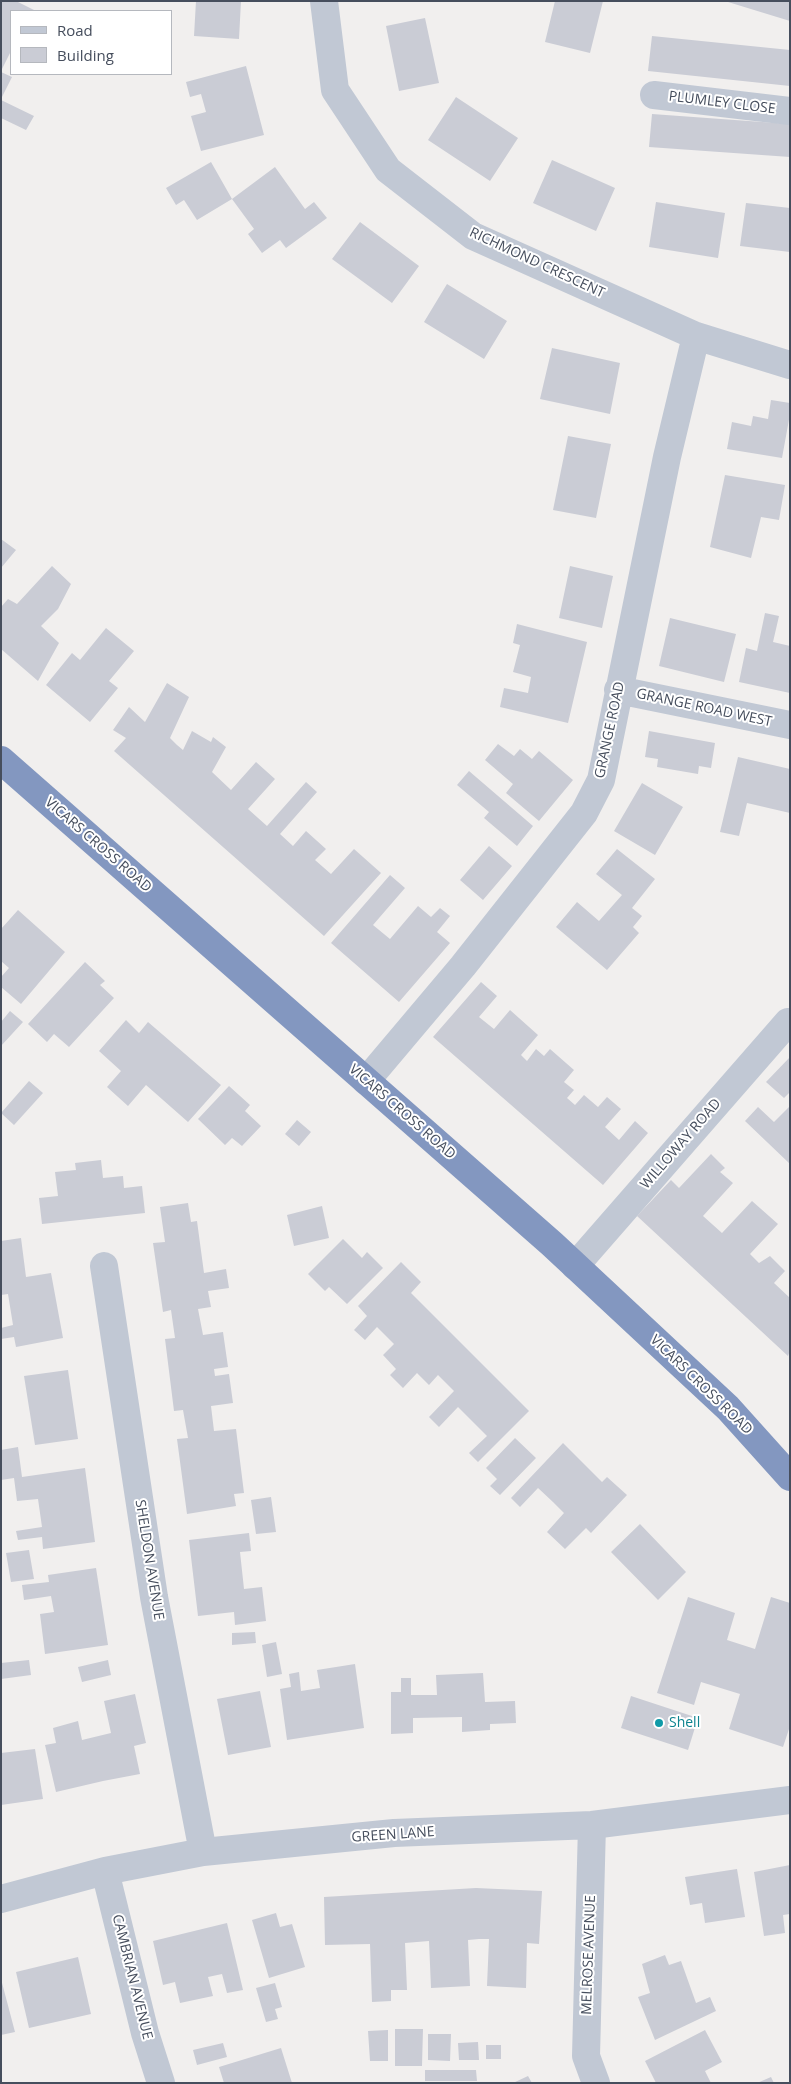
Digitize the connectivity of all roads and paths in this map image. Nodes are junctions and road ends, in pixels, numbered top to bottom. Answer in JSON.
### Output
{"nodes":[{"id":1,"x":324,"y":1,"type":"edge"},
{"id":2,"x":654,"y":94,"type":"dead end"},
{"id":3,"x":790,"y":111,"type":"edge"},
{"id":4,"x":696,"y":336,"type":"junction"},
{"id":5,"x":790,"y":365,"type":"edge"},
{"id":6,"x":618,"y":690,"type":"junction"},
{"id":7,"x":790,"y":725,"type":"edge"},
{"id":8,"x":1,"y":760,"type":"edge"},
{"id":9,"x":788,"y":1022,"type":"dead end"},
{"id":10,"x":366,"y":1081,"type":"junction"},
{"id":11,"x":104,"y":1266,"type":"dead end"},
{"id":12,"x":575,"y":1266,"type":"junction"},
{"id":13,"x":790,"y":1477,"type":"edge"},
{"id":14,"x":790,"y":1800,"type":"edge"},
{"id":15,"x":592,"y":1825,"type":"junction"},
{"id":16,"x":203,"y":1852,"type":"junction"},
{"id":17,"x":105,"y":1871,"type":"junction"},
{"id":18,"x":1,"y":1898,"type":"edge"},
{"id":19,"x":161,"y":2083,"type":"edge"},
{"id":20,"x":596,"y":2083,"type":"edge"}],
"edges":[{"from":1,"to":4,"type":"street","name":"RICHMOND CRESCENT"},
{"from":2,"to":3,"type":"street","name":"PLUMLEY CLOSE"},
{"from":4,"to":5,"type":"street","name":"RICHMOND CRESCENT"},
{"from":4,"to":6,"type":"street","name":"GRANGE ROAD"},
{"from":6,"to":7,"type":"street","name":"GRANGE ROAD WEST"},
{"from":6,"to":10,"type":"street","name":"GRANGE ROAD"},
{"from":8,"to":10,"type":"highway","name":"VICARS CROSS ROAD"},
{"from":9,"to":12,"type":"street","name":"WILLOWAY ROAD"},
{"from":10,"to":12,"type":"highway","name":"VICARS CROSS ROAD"},
{"from":11,"to":16,"type":"street","name":"SHELDON AVENUE"},
{"from":12,"to":13,"type":"highway","name":"VICARS CROSS ROAD"},
{"from":14,"to":15,"type":"street","name":"GREEN LANE"},
{"from":15,"to":16,"type":"street","name":"GREEN LANE"},
{"from":15,"to":20,"type":"street","name":"MELROSE AVENUE"},
{"from":16,"to":17,"type":"street","name":"GREEN LANE"},
{"from":17,"to":18,"type":"street","name":"GREEN LANE"},
{"from":17,"to":19,"type":"street","name":"CAMBRIAN AVENUE"}]}
